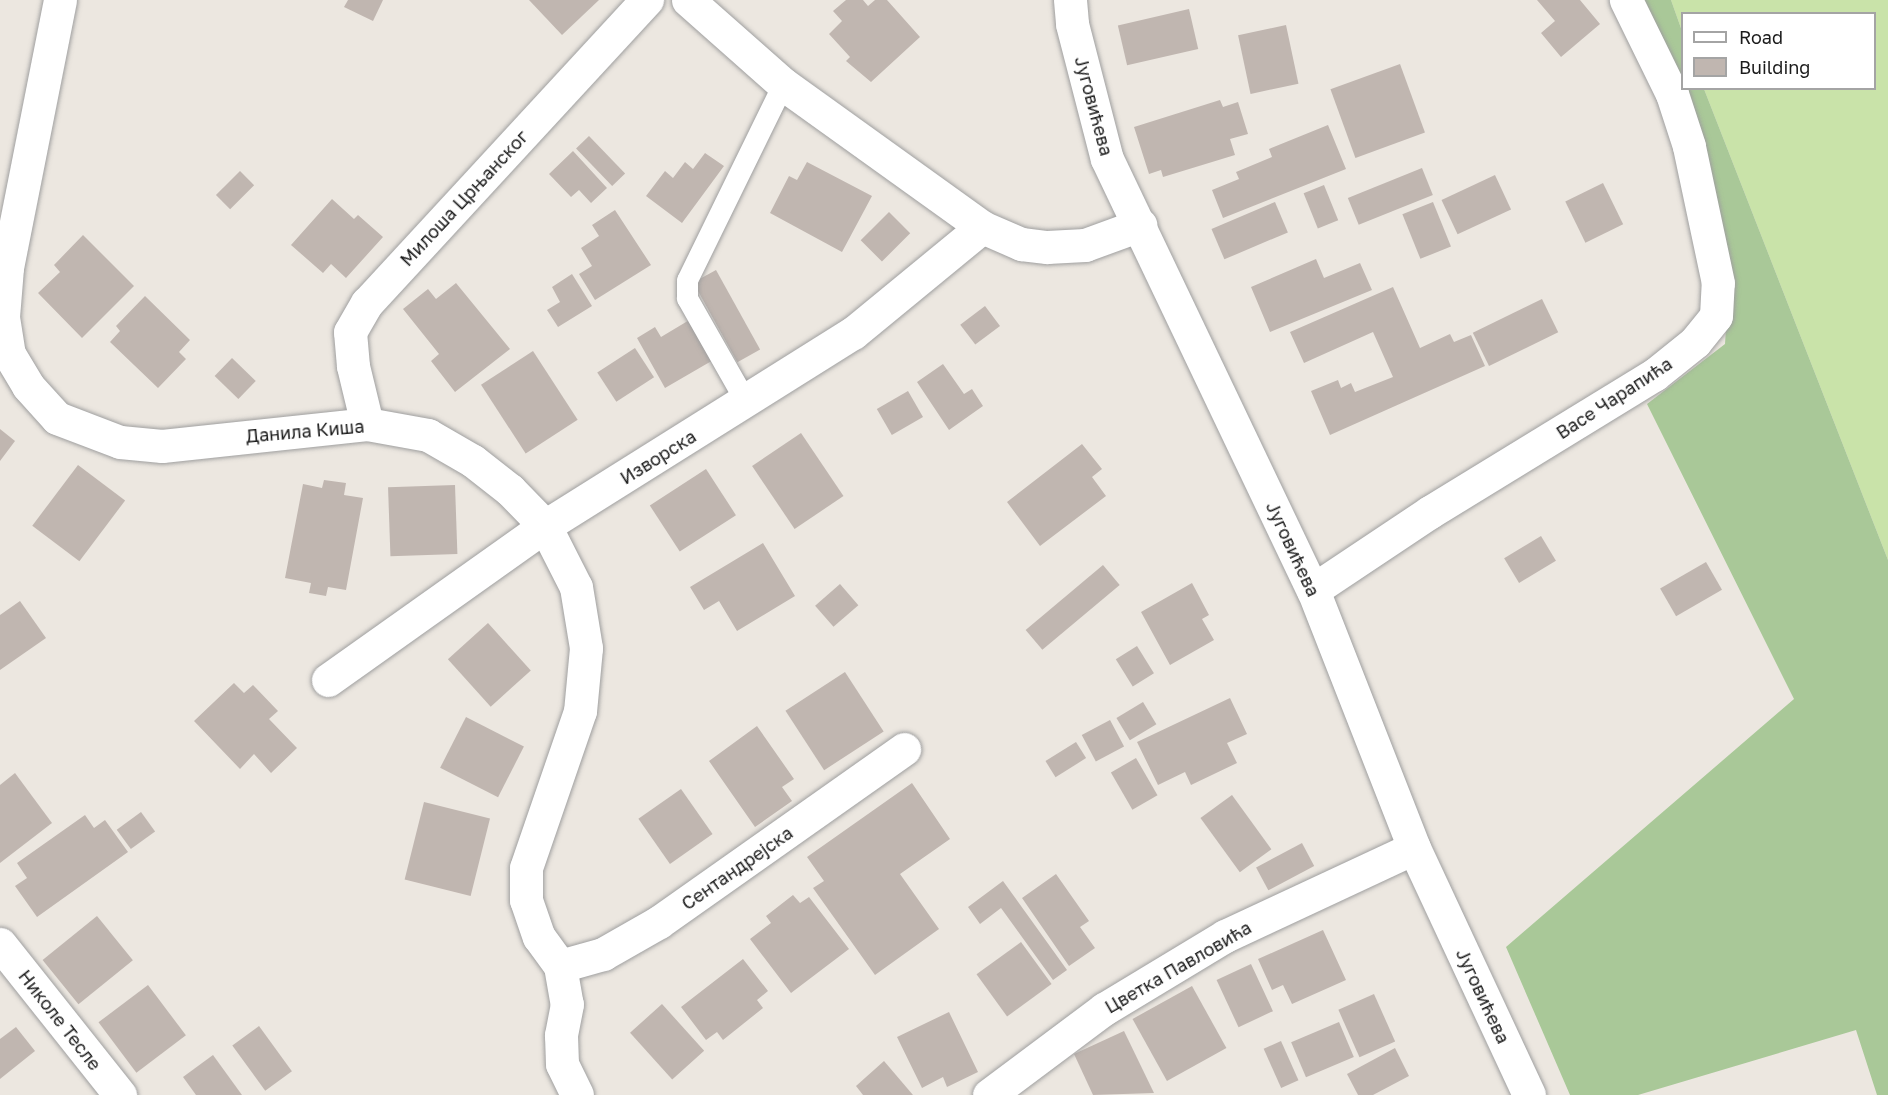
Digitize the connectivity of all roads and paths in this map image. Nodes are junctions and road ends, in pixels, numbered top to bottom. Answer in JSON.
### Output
{"nodes":[{"id":1,"x":60,"y":0,"type":"edge"},
{"id":2,"x":647,"y":0,"type":"edge"},
{"id":3,"x":688,"y":0,"type":"edge"},
{"id":4,"x":1070,"y":0,"type":"edge"},
{"id":5,"x":1626,"y":0,"type":"edge"},
{"id":6,"x":783,"y":84,"type":"junction"},
{"id":7,"x":1140,"y":225,"type":"junction"},
{"id":8,"x":982,"y":227,"type":"junction"},
{"id":9,"x":746,"y":402,"type":"junction"},
{"id":10,"x":368,"y":424,"type":"junction"},
{"id":11,"x":545,"y":526,"type":"junction"},
{"id":12,"x":1314,"y":590,"type":"junction"},
{"id":13,"x":328,"y":680,"type":"dead end"},
{"id":14,"x":904,"y":749,"type":"dead end"},
{"id":15,"x":1414,"y":848,"type":"junction"},
{"id":16,"x":0,"y":944,"type":"edge"},
{"id":17,"x":560,"y":966,"type":"junction"},
{"id":18,"x":120,"y":1095,"type":"edge"},
{"id":19,"x":577,"y":1095,"type":"edge"},
{"id":20,"x":989,"y":1095,"type":"edge"},
{"id":21,"x":1529,"y":1095,"type":"edge"}],
"edges":[{"from":1,"to":10,"type":"street","name":"Данила Киша"},
{"from":2,"to":10,"type":"street","name":"Милоша Црњанског"},
{"from":3,"to":6,"type":"street"},
{"from":4,"to":7,"type":"street","name":"Југовићева"},
{"from":5,"to":12,"type":"street","name":"Васе Чарапића"},
{"from":6,"to":8,"type":"street"},
{"from":6,"to":9,"type":"lane"},
{"from":7,"to":8,"type":"street"},
{"from":7,"to":12,"type":"street","name":"Југовићева"},
{"from":8,"to":9,"type":"street","name":"Изворска"},
{"from":9,"to":11,"type":"street","name":"Изворска"},
{"from":10,"to":11,"type":"street","name":"Данила Киша"},
{"from":11,"to":13,"type":"street","name":"Изворска"},
{"from":11,"to":17,"type":"street","name":"Данила Киша"},
{"from":12,"to":15,"type":"street","name":"Југовићева"},
{"from":14,"to":17,"type":"street","name":"Сентандрејска"},
{"from":15,"to":20,"type":"street","name":"Цветка Павловића"},
{"from":15,"to":21,"type":"street","name":"Југовићева"},
{"from":16,"to":18,"type":"street","name":"Николе Тесле"},
{"from":17,"to":19,"type":"street","name":"Данила Киша"}]}
